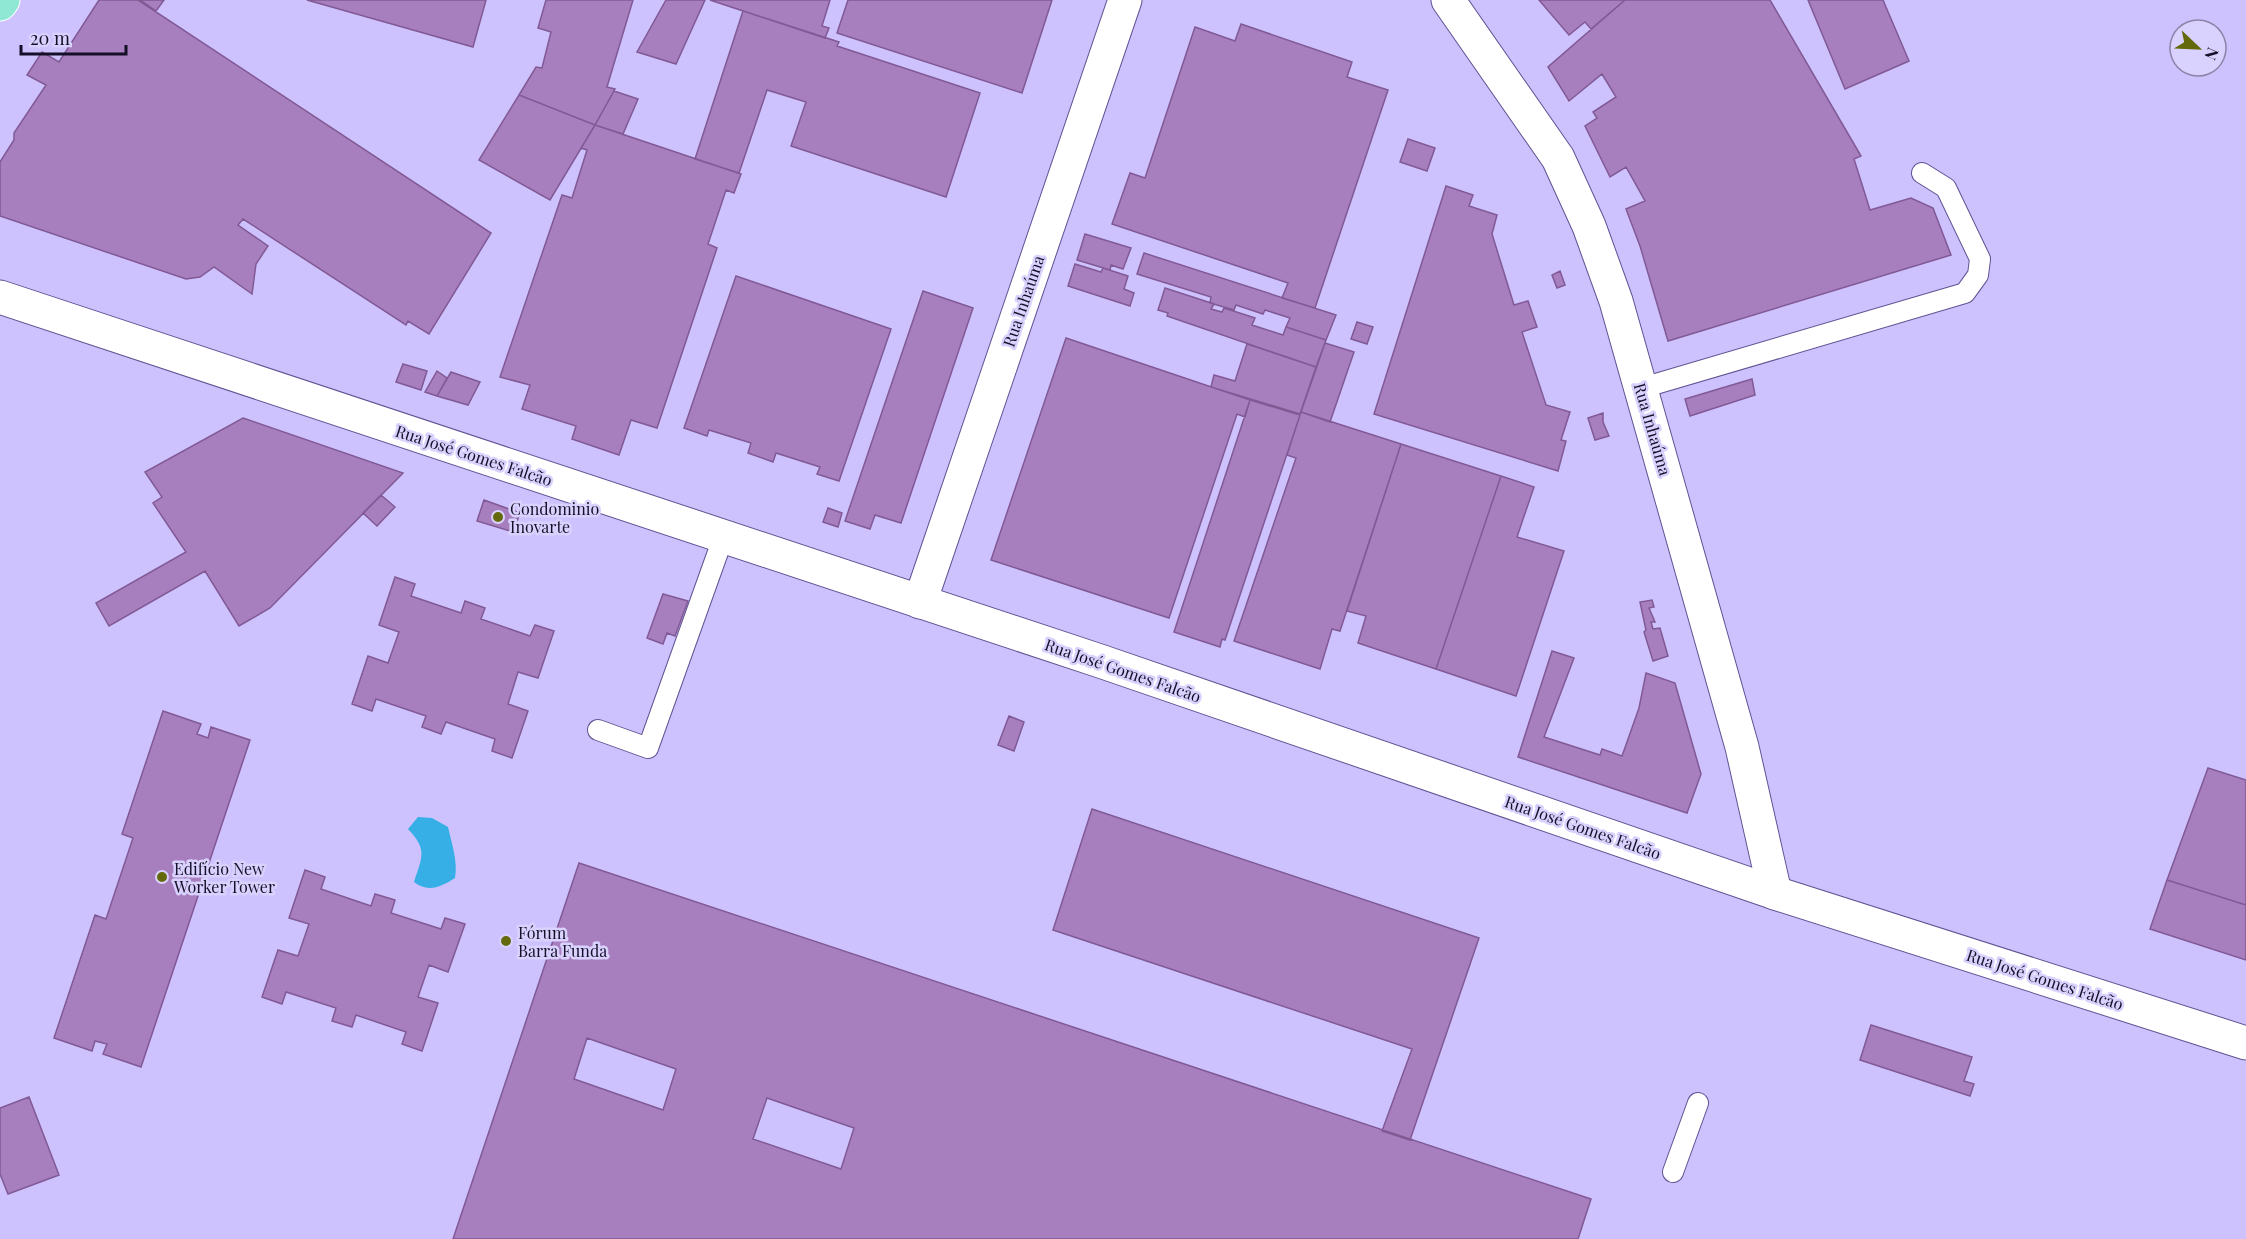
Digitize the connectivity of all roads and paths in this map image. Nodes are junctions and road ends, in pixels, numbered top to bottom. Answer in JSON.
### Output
{"nodes":[{"id":1,"x":3,"y":0,"type":"edge"},
{"id":2,"x":1125,"y":0,"type":"edge"},
{"id":3,"x":1448,"y":0,"type":"edge"},
{"id":4,"x":0,"y":4,"type":"edge"},
{"id":5,"x":1922,"y":174,"type":"dead end"},
{"id":6,"x":0,"y":297,"type":"edge"},
{"id":7,"x":1642,"y":388,"type":"junction"},
{"id":8,"x":723,"y":538,"type":"junction"},
{"id":9,"x":920,"y":602,"type":"junction"},
{"id":10,"x":598,"y":730,"type":"dead end"},
{"id":11,"x":1775,"y":893,"type":"junction"},
{"id":12,"x":2246,"y":1043,"type":"edge"},
{"id":13,"x":1698,"y":1103,"type":"dead end"},
{"id":14,"x":1673,"y":1172,"type":"dead end"}],
"edges":[{"from":1,"to":4,"type":"main road"},
{"from":2,"to":9,"type":"street","name":"Rua Inhaúma"},
{"from":3,"to":7,"type":"street","name":"Rua Inhaúma"},
{"from":5,"to":7,"type":"lane"},
{"from":6,"to":8,"type":"street","name":"Rua José Gomes Falcão"},
{"from":7,"to":11,"type":"street","name":"Rua Inhaúma"},
{"from":8,"to":9,"type":"street","name":"Rua José Gomes Falcão"},
{"from":8,"to":10,"type":"lane"},
{"from":9,"to":11,"type":"street","name":"Rua José Gomes Falcão"},
{"from":11,"to":12,"type":"street","name":"Rua José Gomes Falcão"},
{"from":13,"to":14,"type":"lane"}]}
